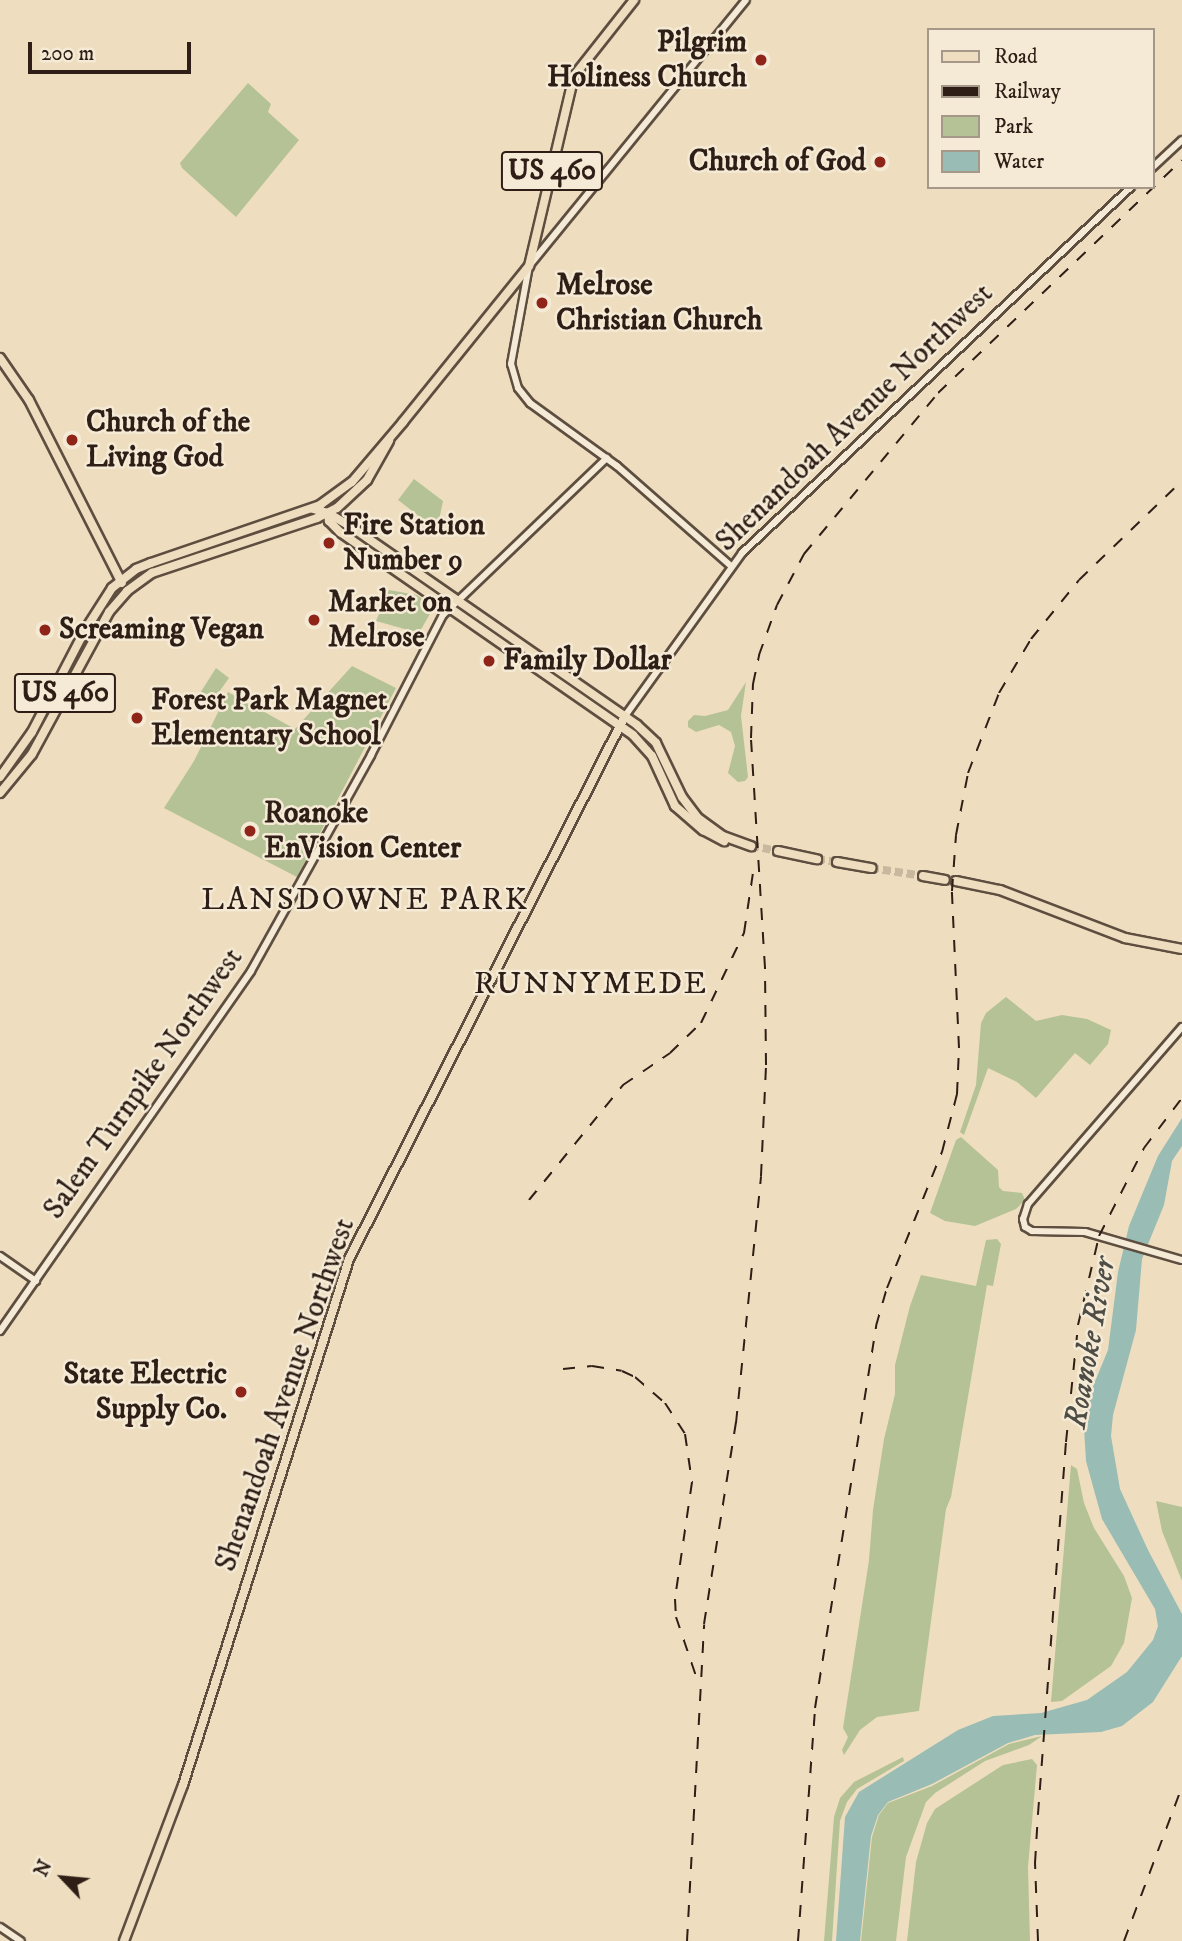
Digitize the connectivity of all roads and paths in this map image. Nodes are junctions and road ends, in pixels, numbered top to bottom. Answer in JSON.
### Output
{"nodes":[{"id":1,"x":634,"y":0,"type":"edge"},
{"id":2,"x":746,"y":0,"type":"edge"},
{"id":3,"x":1182,"y":140,"type":"edge"},
{"id":4,"x":1154,"y":166,"type":"edge"},
{"id":5,"x":1129,"y":189,"type":"edge"},
{"id":6,"x":529,"y":266,"type":"junction"},
{"id":7,"x":0,"y":358,"type":"edge"},
{"id":8,"x":394,"y":432,"type":"junction"},
{"id":9,"x":607,"y":458,"type":"junction"},
{"id":10,"x":360,"y":471,"type":"junction"},
{"id":11,"x":350,"y":498,"type":"junction"},
{"id":12,"x":306,"y":510,"type":"junction"},
{"id":13,"x":328,"y":513,"type":"junction"},
{"id":14,"x":350,"y":526,"type":"junction"},
{"id":15,"x":340,"y":532,"type":"junction"},
{"id":16,"x":264,"y":535,"type":"junction"},
{"id":17,"x":731,"y":566,"type":"junction"},
{"id":18,"x":121,"y":580,"type":"junction"},
{"id":19,"x":127,"y":591,"type":"junction"},
{"id":20,"x":457,"y":598,"type":"junction"},
{"id":21,"x":450,"y":606,"type":"junction"},
{"id":22,"x":625,"y":716,"type":"junction"},
{"id":23,"x":619,"y":725,"type":"junction"},
{"id":24,"x":0,"y":777,"type":"edge"},
{"id":25,"x":0,"y":793,"type":"edge"},
{"id":26,"x":778,"y":851,"type":"tunnel mouth"},
{"id":27,"x":817,"y":859,"type":"tunnel mouth"},
{"id":28,"x":837,"y":862,"type":"tunnel mouth"},
{"id":29,"x":871,"y":869,"type":"tunnel mouth"},
{"id":30,"x":923,"y":876,"type":"tunnel mouth"},
{"id":31,"x":945,"y":880,"type":"dead end"},
{"id":32,"x":956,"y":881,"type":"dead end"},
{"id":33,"x":1182,"y":949,"type":"edge"},
{"id":34,"x":1182,"y":1027,"type":"edge"},
{"id":35,"x":0,"y":1256,"type":"edge"},
{"id":36,"x":1182,"y":1260,"type":"edge"},
{"id":37,"x":36,"y":1281,"type":"junction"},
{"id":38,"x":0,"y":1331,"type":"edge"},
{"id":39,"x":0,"y":1927,"type":"edge"},
{"id":40,"x":21,"y":1941,"type":"edge"},
{"id":41,"x":124,"y":1941,"type":"edge"}],
"edges":[{"from":1,"to":6,"type":"main road","number":"US 460"},
{"from":2,"to":6,"type":"street"},
{"from":3,"to":4,"type":"street"},
{"from":5,"to":17,"type":"street","name":"Shenandoah Avenue Northwest"},
{"from":6,"to":8,"type":"main road","number":"US 460"},
{"from":6,"to":9,"type":"street"},
{"from":7,"to":18,"type":"main road"},
{"from":8,"to":10,"type":"main road","number":"US 460"},
{"from":8,"to":11,"type":"main road","number":"US 460"},
{"from":9,"to":17,"type":"street"},
{"from":9,"to":20,"type":"street","name":"Salem Turnpike Northwest"},
{"from":10,"to":12,"type":"main road","number":"US 460"},
{"from":10,"to":13,"type":"main road"},
{"from":11,"to":13,"type":"main road","number":"US 460"},
{"from":11,"to":14,"type":"main road"},
{"from":12,"to":13,"type":"main road"},
{"from":12,"to":18,"type":"main road","number":"US 460"},
{"from":13,"to":14,"type":"main road"},
{"from":13,"to":15,"type":"main road"},
{"from":13,"to":16,"type":"main road","number":"US 460"},
{"from":14,"to":20,"type":"main road"},
{"from":15,"to":16,"type":"main road"},
{"from":15,"to":21,"type":"main road"},
{"from":16,"to":19,"type":"main road","number":"US 460"},
{"from":17,"to":22,"type":"street","name":"Shenandoah Avenue Northwest"},
{"from":18,"to":19,"type":"main road"},
{"from":18,"to":24,"type":"main road","number":"US 460"},
{"from":19,"to":25,"type":"main road","number":"US 460"},
{"from":20,"to":21,"type":"street","name":"Salem Turnpike Northwest"},
{"from":20,"to":22,"type":"main road"},
{"from":21,"to":23,"type":"main road"},
{"from":21,"to":37,"type":"street","name":"Salem Turnpike Northwest"},
{"from":22,"to":23,"type":"main road","name":"Shenandoah Avenue Northwest"},
{"from":22,"to":23,"type":"main road"},
{"from":23,"to":41,"type":"main road","name":"Shenandoah Avenue Northwest"},
{"from":26,"to":27,"type":"main road"},
{"from":28,"to":29,"type":"main road"},
{"from":30,"to":31,"type":"main road"},
{"from":32,"to":33,"type":"main road"},
{"from":34,"to":36,"type":"street"},
{"from":35,"to":37,"type":"street"},
{"from":37,"to":38,"type":"street","name":"Salem Turnpike Northwest"},
{"from":39,"to":40,"type":"street"}]}
